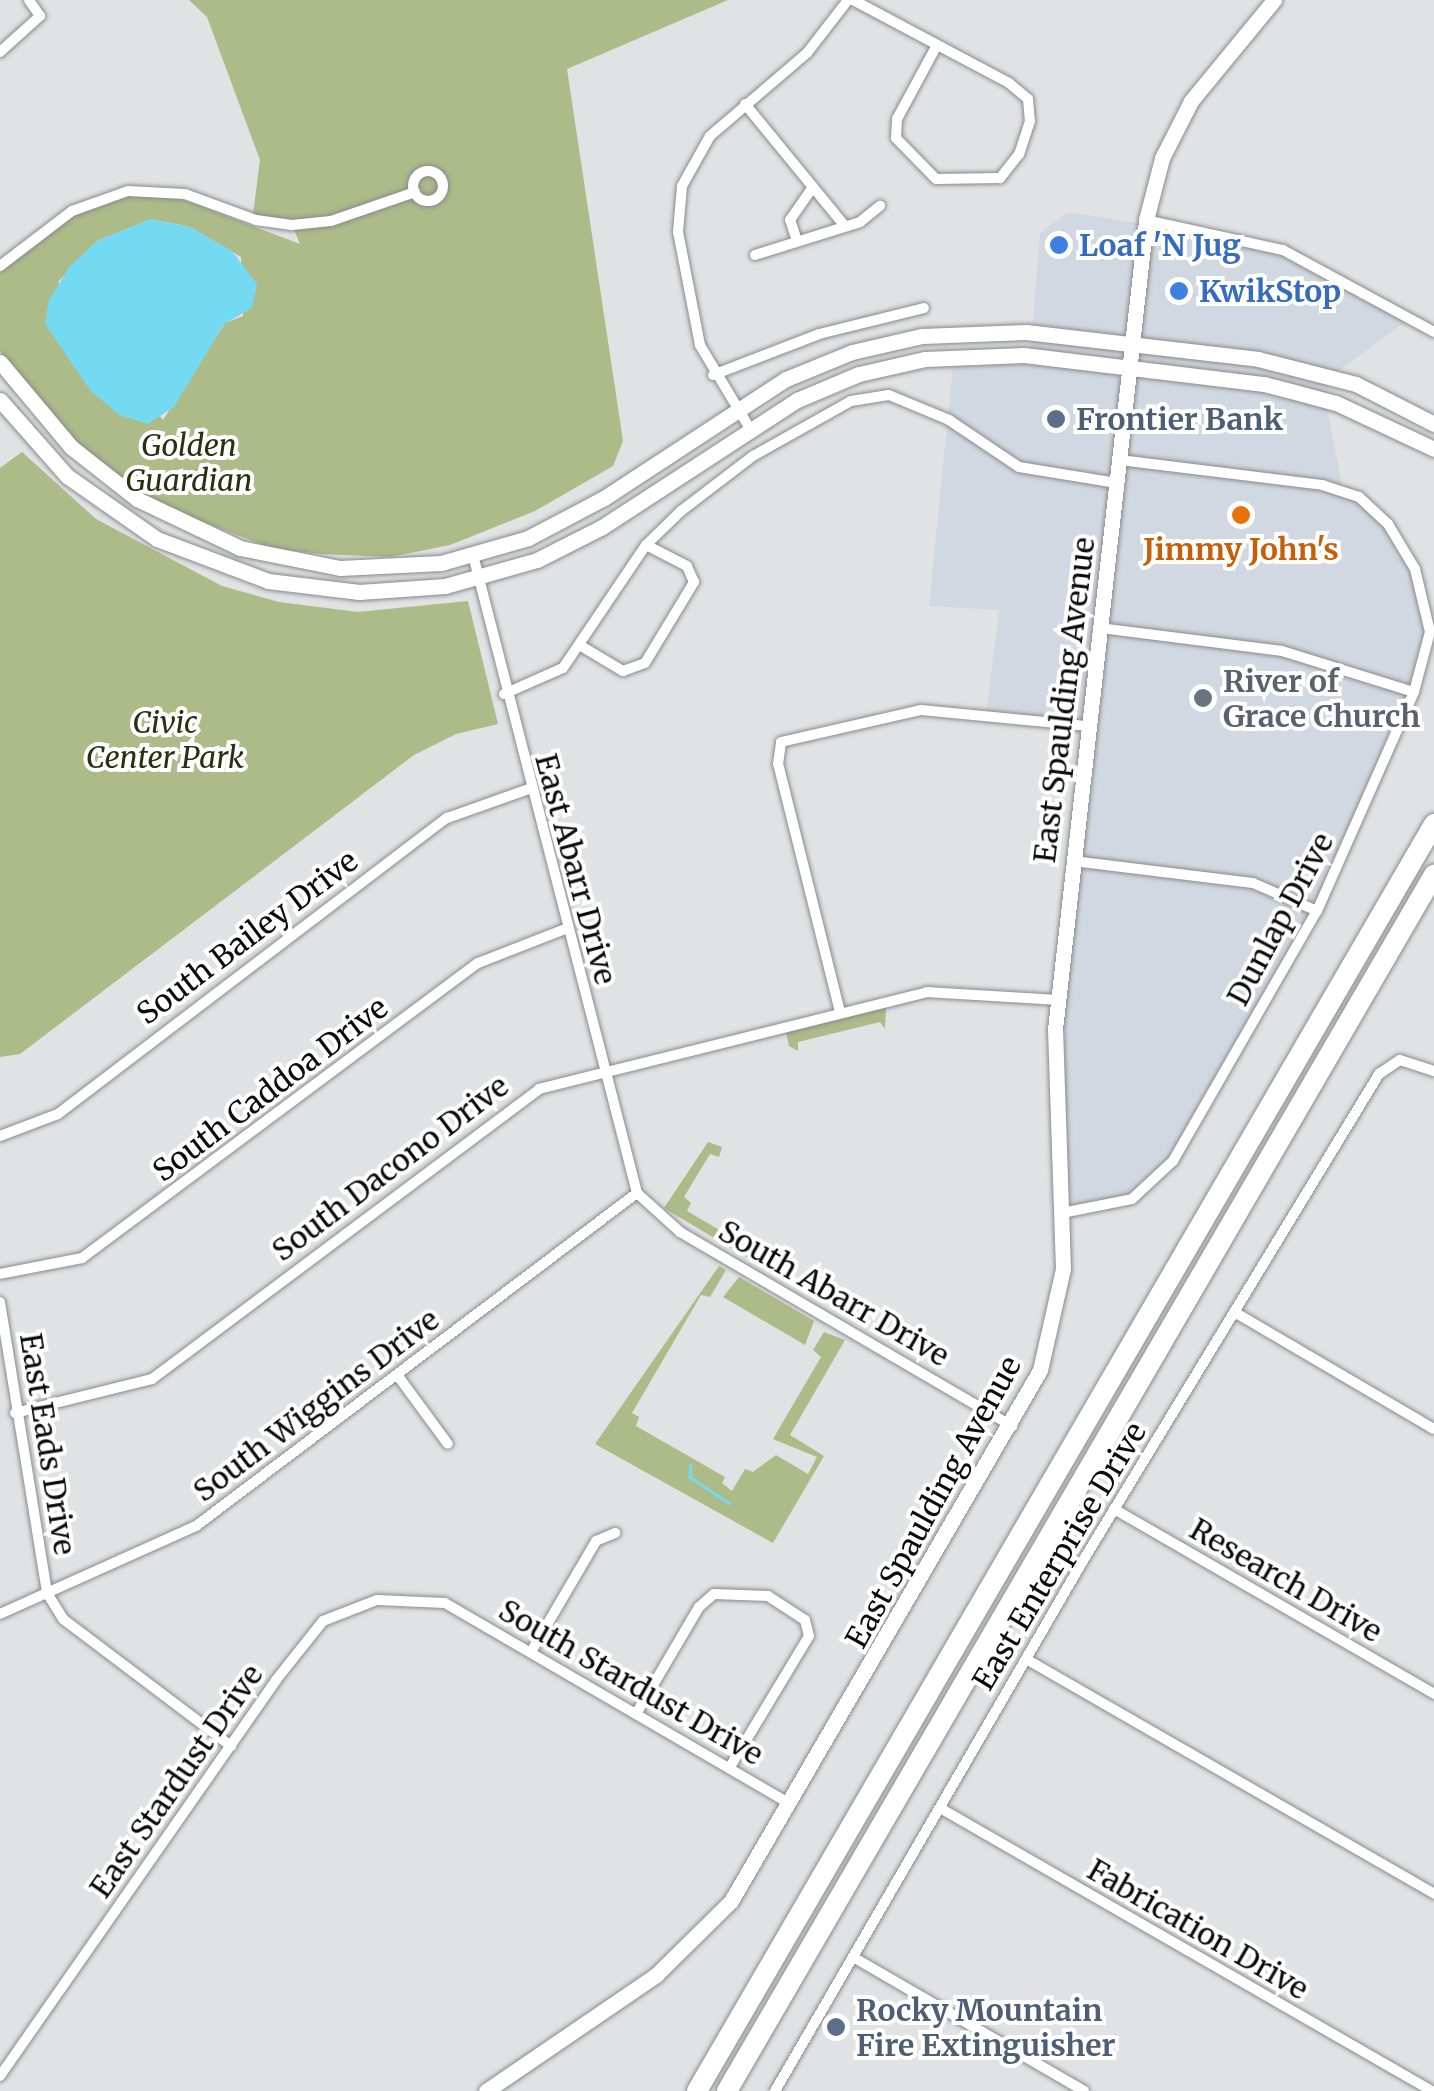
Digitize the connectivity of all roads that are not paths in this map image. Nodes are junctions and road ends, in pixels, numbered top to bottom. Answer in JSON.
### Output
{"nodes":[{"id":1,"x":29,"y":0,"type":"edge"},
{"id":2,"x":851,"y":0,"type":"edge"},
{"id":3,"x":1274,"y":0,"type":"edge"},
{"id":4,"x":937,"y":44,"type":"junction"},
{"id":5,"x":0,"y":52,"type":"edge"},
{"id":6,"x":744,"y":104,"type":"junction"},
{"id":7,"x":813,"y":188,"type":"junction"},
{"id":8,"x":415,"y":192,"type":"dead end"},
{"id":9,"x":880,"y":206,"type":"dead end"},
{"id":10,"x":1146,"y":220,"type":"junction"},
{"id":11,"x":844,"y":226,"type":"junction"},
{"id":12,"x":796,"y":241,"type":"junction"},
{"id":13,"x":755,"y":255,"type":"dead end"},
{"id":14,"x":0,"y":266,"type":"edge"},
{"id":15,"x":924,"y":308,"type":"dead end"},
{"id":16,"x":1434,"y":332,"type":"edge"},
{"id":17,"x":1131,"y":344,"type":"junction"},
{"id":18,"x":0,"y":362,"type":"edge"},
{"id":19,"x":1129,"y":367,"type":"junction"},
{"id":20,"x":713,"y":375,"type":"junction"},
{"id":21,"x":0,"y":400,"type":"edge"},
{"id":22,"x":736,"y":408,"type":"junction"},
{"id":23,"x":1434,"y":424,"type":"edge"},
{"id":24,"x":748,"y":427,"type":"junction"},
{"id":25,"x":1434,"y":449,"type":"edge"},
{"id":26,"x":1119,"y":460,"type":"junction"},
{"id":27,"x":1117,"y":482,"type":"junction"},
{"id":28,"x":646,"y":545,"type":"junction"},
{"id":29,"x":473,"y":555,"type":"junction"},
{"id":30,"x":478,"y":578,"type":"junction"},
{"id":31,"x":1100,"y":628,"type":"junction"},
{"id":32,"x":581,"y":646,"type":"junction"},
{"id":33,"x":1414,"y":692,"type":"junction"},
{"id":34,"x":504,"y":694,"type":"junction"},
{"id":35,"x":1088,"y":726,"type":"junction"},
{"id":36,"x":530,"y":789,"type":"junction"},
{"id":37,"x":1434,"y":824,"type":"edge"},
{"id":38,"x":1073,"y":862,"type":"junction"},
{"id":39,"x":1434,"y":875,"type":"edge"},
{"id":40,"x":1317,"y":911,"type":"junction"},
{"id":41,"x":565,"y":929,"type":"junction"},
{"id":42,"x":1058,"y":1000,"type":"junction"},
{"id":43,"x":840,"y":1012,"type":"junction"},
{"id":44,"x":1434,"y":1070,"type":"edge"},
{"id":45,"x":603,"y":1072,"type":"junction"},
{"id":46,"x":0,"y":1136,"type":"edge"},
{"id":47,"x":637,"y":1193,"type":"junction"},
{"id":48,"x":1062,"y":1213,"type":"junction"},
{"id":49,"x":0,"y":1274,"type":"edge"},
{"id":50,"x":0,"y":1302,"type":"edge"},
{"id":51,"x":1236,"y":1313,"type":"junction"},
{"id":52,"x":398,"y":1376,"type":"junction"},
{"id":53,"x":15,"y":1413,"type":"junction"},
{"id":54,"x":1013,"y":1426,"type":"junction"},
{"id":55,"x":1434,"y":1429,"type":"edge"},
{"id":56,"x":448,"y":1444,"type":"dead end"},
{"id":57,"x":1114,"y":1509,"type":"junction"},
{"id":58,"x":615,"y":1533,"type":"dead end"},
{"id":59,"x":47,"y":1593,"type":"junction"},
{"id":60,"x":445,"y":1603,"type":"joint"},
{"id":61,"x":0,"y":1614,"type":"edge"},
{"id":62,"x":531,"y":1652,"type":"junction"},
{"id":63,"x":1026,"y":1659,"type":"junction"},
{"id":64,"x":1434,"y":1694,"type":"edge"},
{"id":65,"x":636,"y":1714,"type":"junction"},
{"id":66,"x":230,"y":1746,"type":"junction"},
{"id":67,"x":730,"y":1768,"type":"junction"},
{"id":68,"x":792,"y":1804,"type":"junction"},
{"id":69,"x":940,"y":1808,"type":"junction"},
{"id":70,"x":1434,"y":1894,"type":"edge"},
{"id":71,"x":853,"y":1957,"type":"junction"},
{"id":72,"x":0,"y":2076,"type":"edge"},
{"id":73,"x":486,"y":2091,"type":"edge"},
{"id":74,"x":697,"y":2091,"type":"edge"},
{"id":75,"x":727,"y":2091,"type":"edge"},
{"id":76,"x":775,"y":2091,"type":"edge"},
{"id":77,"x":1084,"y":2091,"type":"edge"},
{"id":78,"x":1432,"y":2091,"type":"edge"}],
"edges":[{"from":1,"to":5,"type":"street"},
{"from":2,"to":4,"type":"street"},
{"from":2,"to":6,"type":"street"},
{"from":3,"to":10,"type":"main road","name":"East Spaulding Avenue"},
{"from":4,"to":4,"type":"street"},
{"from":6,"to":7,"type":"street"},
{"from":6,"to":20,"type":"street"},
{"from":7,"to":11,"type":"street"},
{"from":7,"to":12,"type":"street"},
{"from":8,"to":14,"type":"street"},
{"from":9,"to":11,"type":"street"},
{"from":10,"to":16,"type":"street"},
{"from":10,"to":17,"type":"main road","name":"East Spaulding Avenue"},
{"from":11,"to":12,"type":"street"},
{"from":12,"to":13,"type":"street"},
{"from":15,"to":20,"type":"street"},
{"from":17,"to":19,"type":"main road","name":"East Spaulding Avenue"},
{"from":17,"to":22,"type":"main road"},
{"from":17,"to":23,"type":"main road"},
{"from":18,"to":29,"type":"main road"},
{"from":19,"to":24,"type":"main road"},
{"from":19,"to":25,"type":"main road"},
{"from":19,"to":26,"type":"main road","name":"East Spaulding Avenue"},
{"from":20,"to":22,"type":"street"},
{"from":21,"to":30,"type":"main road"},
{"from":22,"to":24,"type":"street"},
{"from":22,"to":29,"type":"main road"},
{"from":24,"to":30,"type":"main road"},
{"from":26,"to":27,"type":"main road","name":"East Spaulding Avenue"},
{"from":26,"to":33,"type":"street","name":"Dunlap Drive"},
{"from":27,"to":28,"type":"street"},
{"from":27,"to":31,"type":"main road","name":"East Spaulding Avenue"},
{"from":28,"to":32,"type":"street"},
{"from":28,"to":32,"type":"street"},
{"from":29,"to":30,"type":"street","name":"East Abarr Drive"},
{"from":30,"to":34,"type":"street","name":"East Abarr Drive"},
{"from":31,"to":33,"type":"street"},
{"from":31,"to":35,"type":"main road","name":"East Spaulding Avenue"},
{"from":32,"to":34,"type":"street"},
{"from":33,"to":40,"type":"street","name":"Dunlap Drive"},
{"from":34,"to":36,"type":"street","name":"East Abarr Drive"},
{"from":35,"to":38,"type":"main road","name":"East Spaulding Avenue"},
{"from":35,"to":43,"type":"street"},
{"from":36,"to":41,"type":"street","name":"East Abarr Drive"},
{"from":36,"to":46,"type":"street","name":"South Bailey Drive"},
{"from":37,"to":74,"type":"highway"},
{"from":38,"to":40,"type":"street"},
{"from":38,"to":42,"type":"main road","name":"East Spaulding Avenue"},
{"from":39,"to":75,"type":"highway"},
{"from":40,"to":48,"type":"street","name":"Dunlap Drive"},
{"from":41,"to":45,"type":"street","name":"East Abarr Drive"},
{"from":41,"to":49,"type":"street","name":"South Caddoa Drive"},
{"from":42,"to":43,"type":"street","name":"South Dacono Drive"},
{"from":42,"to":48,"type":"main road","name":"East Spaulding Avenue"},
{"from":43,"to":45,"type":"street","name":"South Dacono Drive"},
{"from":44,"to":51,"type":"street","name":"East Enterprise Drive"},
{"from":45,"to":47,"type":"street","name":"East Abarr Drive"},
{"from":45,"to":53,"type":"street","name":"South Dacono Drive"},
{"from":47,"to":52,"type":"street","name":"South Wiggins Drive"},
{"from":47,"to":54,"type":"street","name":"South Abarr Drive"},
{"from":48,"to":54,"type":"main road","name":"East Spaulding Avenue"},
{"from":50,"to":53,"type":"street","name":"East Eads Drive"},
{"from":51,"to":55,"type":"street"},
{"from":51,"to":57,"type":"street","name":"East Enterprise Drive"},
{"from":52,"to":56,"type":"street"},
{"from":52,"to":59,"type":"street","name":"South Wiggins Drive"},
{"from":53,"to":59,"type":"street","name":"East Eads Drive"},
{"from":54,"to":68,"type":"main road","name":"East Spaulding Avenue"},
{"from":57,"to":63,"type":"street","name":"East Enterprise Drive"},
{"from":57,"to":64,"type":"street","name":"Research Drive"},
{"from":58,"to":62,"type":"street"},
{"from":59,"to":61,"type":"street","name":"South Wiggins Drive"},
{"from":59,"to":66,"type":"street"},
{"from":60,"to":62,"type":"street","name":"South Stardust Drive"},
{"from":60,"to":66,"type":"street","name":"East Stardust Drive"},
{"from":62,"to":65,"type":"street","name":"South Stardust Drive"},
{"from":63,"to":69,"type":"street","name":"East Enterprise Drive"},
{"from":63,"to":70,"type":"street"},
{"from":65,"to":67,"type":"street","name":"South Stardust Drive"},
{"from":65,"to":67,"type":"street"},
{"from":66,"to":72,"type":"street","name":"East Stardust Drive"},
{"from":67,"to":68,"type":"street","name":"South Stardust Drive"},
{"from":68,"to":73,"type":"main road","name":"East Spaulding Avenue"},
{"from":69,"to":71,"type":"street","name":"East Enterprise Drive"},
{"from":69,"to":78,"type":"street","name":"Fabrication Drive"},
{"from":71,"to":76,"type":"street","name":"East Enterprise Drive"},
{"from":71,"to":77,"type":"street"}]}
